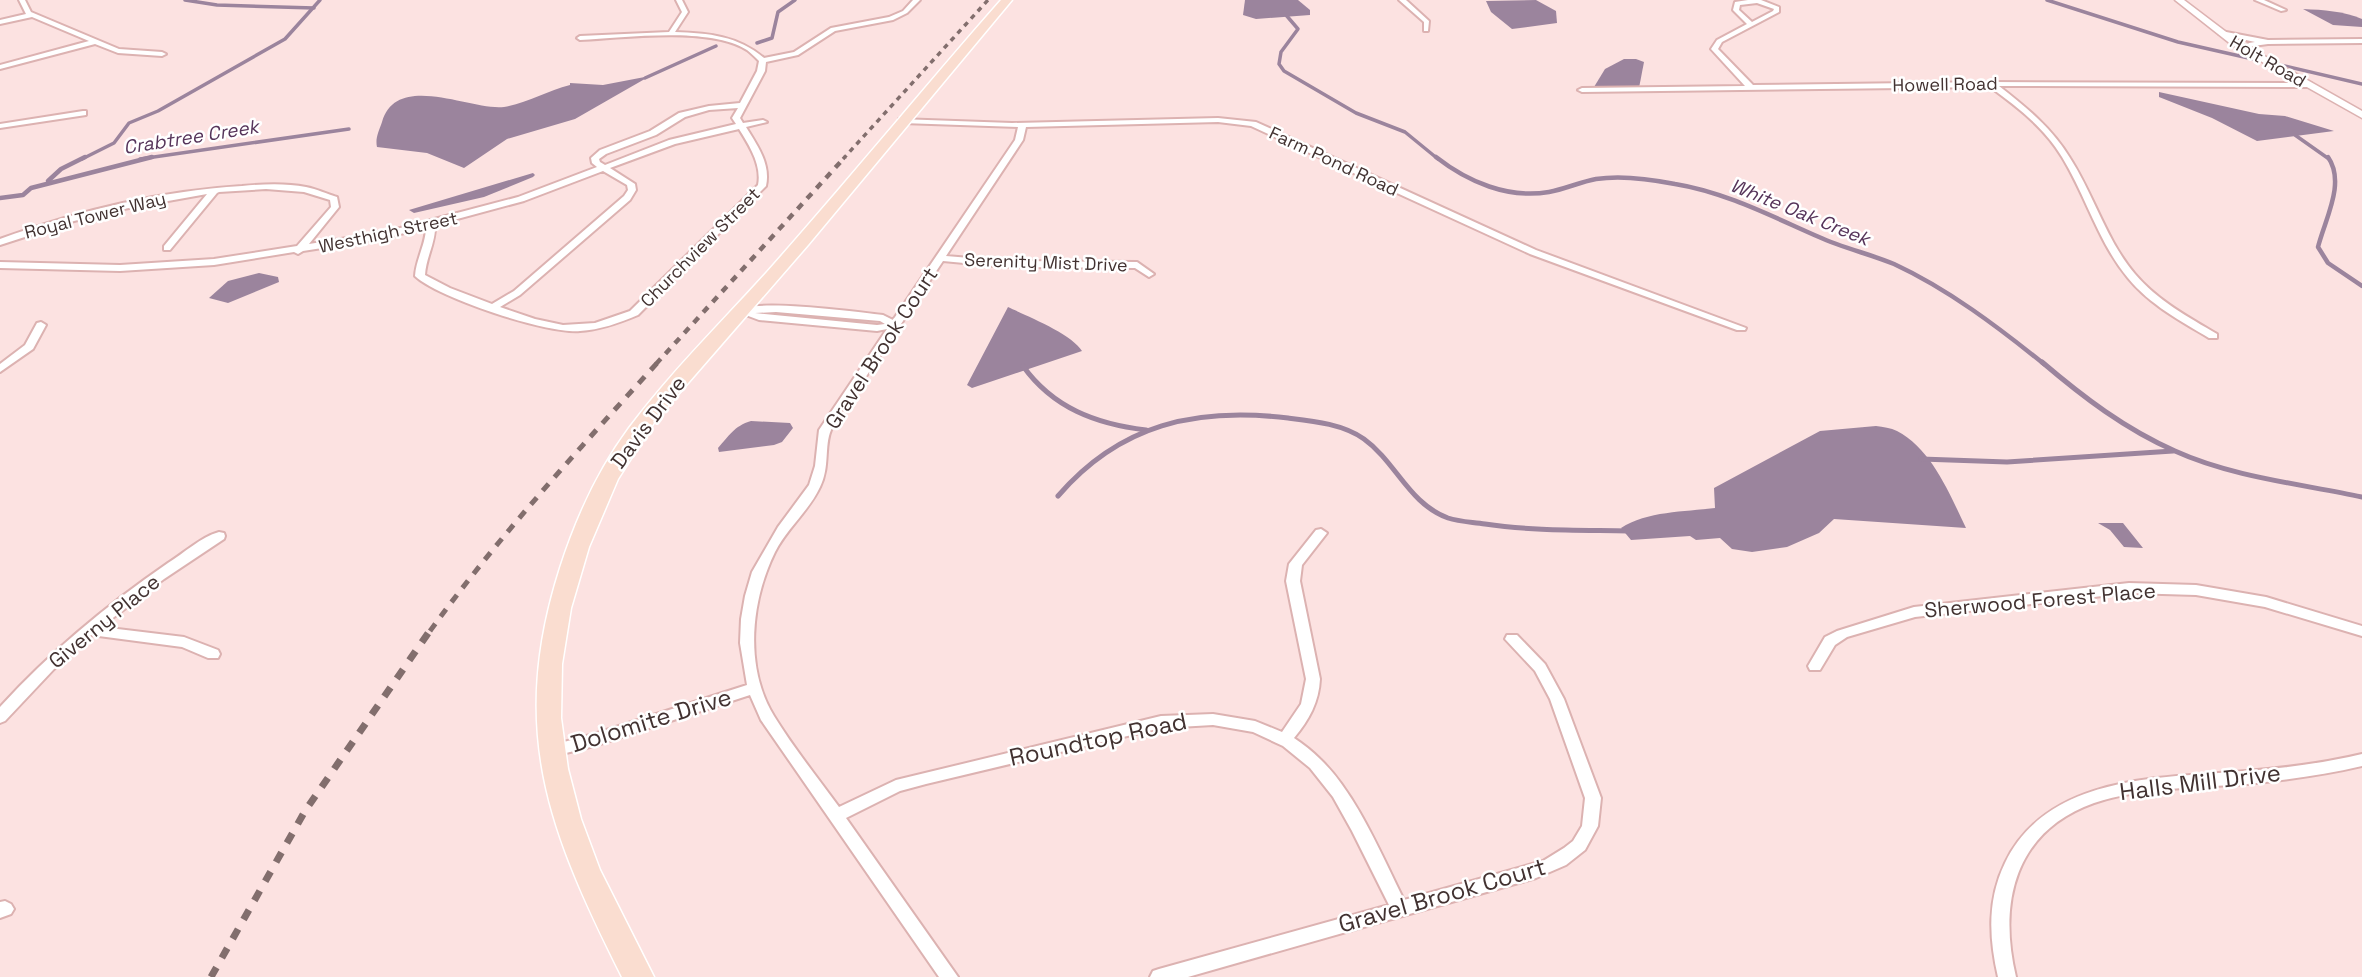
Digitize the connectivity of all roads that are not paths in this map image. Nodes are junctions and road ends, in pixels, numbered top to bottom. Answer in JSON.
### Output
{"nodes":[{"id":1,"x":22,"y":0,"type":"edge"},
{"id":2,"x":679,"y":0,"type":"edge"},
{"id":3,"x":917,"y":0,"type":"edge"},
{"id":4,"x":1007,"y":0,"type":"edge"},
{"id":5,"x":1402,"y":0,"type":"edge"},
{"id":6,"x":2179,"y":0,"type":"edge"},
{"id":7,"x":2258,"y":0,"type":"edge"},
{"id":8,"x":2283,"y":10,"type":"dead end"},
{"id":9,"x":32,"y":15,"type":"junction"},
{"id":10,"x":0,"y":22,"type":"edge"},
{"id":11,"x":1751,"y":24,"type":"junction"},
{"id":12,"x":1426,"y":30,"type":"dead end"},
{"id":13,"x":2221,"y":33,"type":"junction"},
{"id":14,"x":670,"y":36,"type":"junction"},
{"id":15,"x":580,"y":38,"type":"dead end"},
{"id":16,"x":2362,"y":41,"type":"edge"},
{"id":17,"x":94,"y":42,"type":"junction"},
{"id":18,"x":2268,"y":42,"type":"junction"},
{"id":19,"x":2245,"y":49,"type":"junction"},
{"id":20,"x":162,"y":54,"type":"dead end"},
{"id":21,"x":763,"y":60,"type":"junction"},
{"id":22,"x":0,"y":67,"type":"edge"},
{"id":23,"x":1991,"y":84,"type":"junction"},
{"id":24,"x":2308,"y":85,"type":"junction"},
{"id":25,"x":1751,"y":88,"type":"junction"},
{"id":26,"x":1582,"y":90,"type":"dead end"},
{"id":27,"x":742,"y":104,"type":"junction"},
{"id":28,"x":83,"y":113,"type":"dead end"},
{"id":29,"x":2362,"y":114,"type":"edge"},
{"id":30,"x":902,"y":121,"type":"junction"},
{"id":31,"x":763,"y":122,"type":"dead end"},
{"id":32,"x":1023,"y":125,"type":"junction"},
{"id":33,"x":0,"y":126,"type":"edge"},
{"id":34,"x":740,"y":126,"type":"junction"},
{"id":35,"x":604,"y":169,"type":"junction"},
{"id":36,"x":213,"y":191,"type":"junction"},
{"id":37,"x":430,"y":224,"type":"junction"},
{"id":38,"x":0,"y":242,"type":"edge"},
{"id":39,"x":167,"y":247,"type":"dead end"},
{"id":40,"x":298,"y":250,"type":"junction"},
{"id":41,"x":940,"y":258,"type":"junction"},
{"id":42,"x":0,"y":265,"type":"edge"},
{"id":43,"x":1149,"y":274,"type":"dead end"},
{"id":44,"x":493,"y":307,"type":"junction"},
{"id":45,"x":740,"y":311,"type":"junction"},
{"id":46,"x":894,"y":324,"type":"junction"},
{"id":47,"x":41,"y":325,"type":"dead end"},
{"id":48,"x":1741,"y":328,"type":"dead end"},
{"id":49,"x":2213,"y":336,"type":"dead end"},
{"id":50,"x":0,"y":369,"type":"edge"},
{"id":51,"x":1321,"y":533,"type":"dead end"},
{"id":52,"x":219,"y":536,"type":"dead end"},
{"id":53,"x":88,"y":630,"type":"junction"},
{"id":54,"x":2362,"y":631,"type":"edge"},
{"id":55,"x":1513,"y":639,"type":"dead end"},
{"id":56,"x":213,"y":654,"type":"dead end"},
{"id":57,"x":1815,"y":666,"type":"dead end"},
{"id":58,"x":753,"y":689,"type":"junction"},
{"id":59,"x":0,"y":717,"type":"edge"},
{"id":60,"x":1285,"y":738,"type":"junction"},
{"id":61,"x":550,"y":751,"type":"junction"},
{"id":62,"x":2362,"y":760,"type":"edge"},
{"id":63,"x":836,"y":815,"type":"junction"},
{"id":64,"x":1399,"y":908,"type":"junction"},
{"id":65,"x":638,"y":977,"type":"edge"},
{"id":66,"x":949,"y":977,"type":"edge"},
{"id":67,"x":1159,"y":977,"type":"edge"},
{"id":68,"x":2007,"y":977,"type":"edge"}],
"edges":[{"from":1,"to":9,"type":"street"},
{"from":2,"to":14,"type":"street"},
{"from":3,"to":21,"type":"street"},
{"from":4,"to":30,"type":"main road","name":"Davis Drive"},
{"from":5,"to":12,"type":"street"},
{"from":6,"to":13,"type":"street","name":"Holt Road"},
{"from":7,"to":8,"type":"street"},
{"from":9,"to":10,"type":"street"},
{"from":9,"to":17,"type":"street"},
{"from":11,"to":11,"type":"street"},
{"from":11,"to":25,"type":"street"},
{"from":13,"to":18,"type":"street"},
{"from":13,"to":19,"type":"street","name":"Holt Road"},
{"from":14,"to":15,"type":"street"},
{"from":14,"to":21,"type":"street"},
{"from":16,"to":18,"type":"street"},
{"from":17,"to":20,"type":"street"},
{"from":17,"to":22,"type":"street"},
{"from":18,"to":19,"type":"street"},
{"from":19,"to":24,"type":"street","name":"Holt Road"},
{"from":21,"to":27,"type":"street"},
{"from":23,"to":24,"type":"street","name":"Howell Road"},
{"from":23,"to":25,"type":"street","name":"Howell Road"},
{"from":23,"to":49,"type":"street"},
{"from":24,"to":29,"type":"street","name":"Holt Road"},
{"from":25,"to":26,"type":"street","name":"Howell Road"},
{"from":27,"to":34,"type":"street"},
{"from":27,"to":35,"type":"street"},
{"from":28,"to":33,"type":"street"},
{"from":30,"to":32,"type":"street","name":"Farm Pond Road"},
{"from":30,"to":45,"type":"main road","name":"Davis Drive"},
{"from":31,"to":34,"type":"street","name":"Westhigh Street"},
{"from":32,"to":41,"type":"street","name":"Gravel Brook Court"},
{"from":32,"to":48,"type":"street","name":"Farm Pond Road"},
{"from":34,"to":35,"type":"street","name":"Westhigh Street"},
{"from":34,"to":44,"type":"street","name":"Churchview Street"},
{"from":35,"to":37,"type":"street","name":"Westhigh Street"},
{"from":35,"to":44,"type":"street"},
{"from":36,"to":38,"type":"street","name":"Royal Tower Way"},
{"from":36,"to":39,"type":"street"},
{"from":36,"to":40,"type":"street","name":"Royal Tower Way"},
{"from":37,"to":40,"type":"street","name":"Westhigh Street"},
{"from":37,"to":44,"type":"street","name":"Churchview Street"},
{"from":40,"to":42,"type":"street","name":"Westhigh Street"},
{"from":41,"to":43,"type":"street","name":"Serenity Mist Drive"},
{"from":41,"to":46,"type":"street","name":"Gravel Brook Court"},
{"from":45,"to":46,"type":"street"},
{"from":45,"to":61,"type":"main road","name":"Davis Drive"},
{"from":46,"to":58,"type":"street","name":"Gravel Brook Court"},
{"from":47,"to":50,"type":"street"},
{"from":51,"to":60,"type":"street"},
{"from":52,"to":53,"type":"street","name":"Giverny Place"},
{"from":53,"to":56,"type":"street"},
{"from":53,"to":59,"type":"street","name":"Giverny Place"},
{"from":54,"to":57,"type":"street","name":"Sherwood Forest Place"},
{"from":55,"to":64,"type":"street","name":"Gravel Brook Court"},
{"from":58,"to":61,"type":"street","name":"Dolomite Drive"},
{"from":58,"to":63,"type":"street","name":"Gravel Brook Court"},
{"from":60,"to":63,"type":"street","name":"Roundtop Road"},
{"from":60,"to":64,"type":"street","name":"Roundtop Road"},
{"from":61,"to":65,"type":"main road","name":"Davis Drive"},
{"from":62,"to":68,"type":"street","name":"Halls Mill Drive"},
{"from":63,"to":66,"type":"street","name":"Gravel Brook Court"},
{"from":64,"to":67,"type":"street","name":"Gravel Brook Court"}]}
